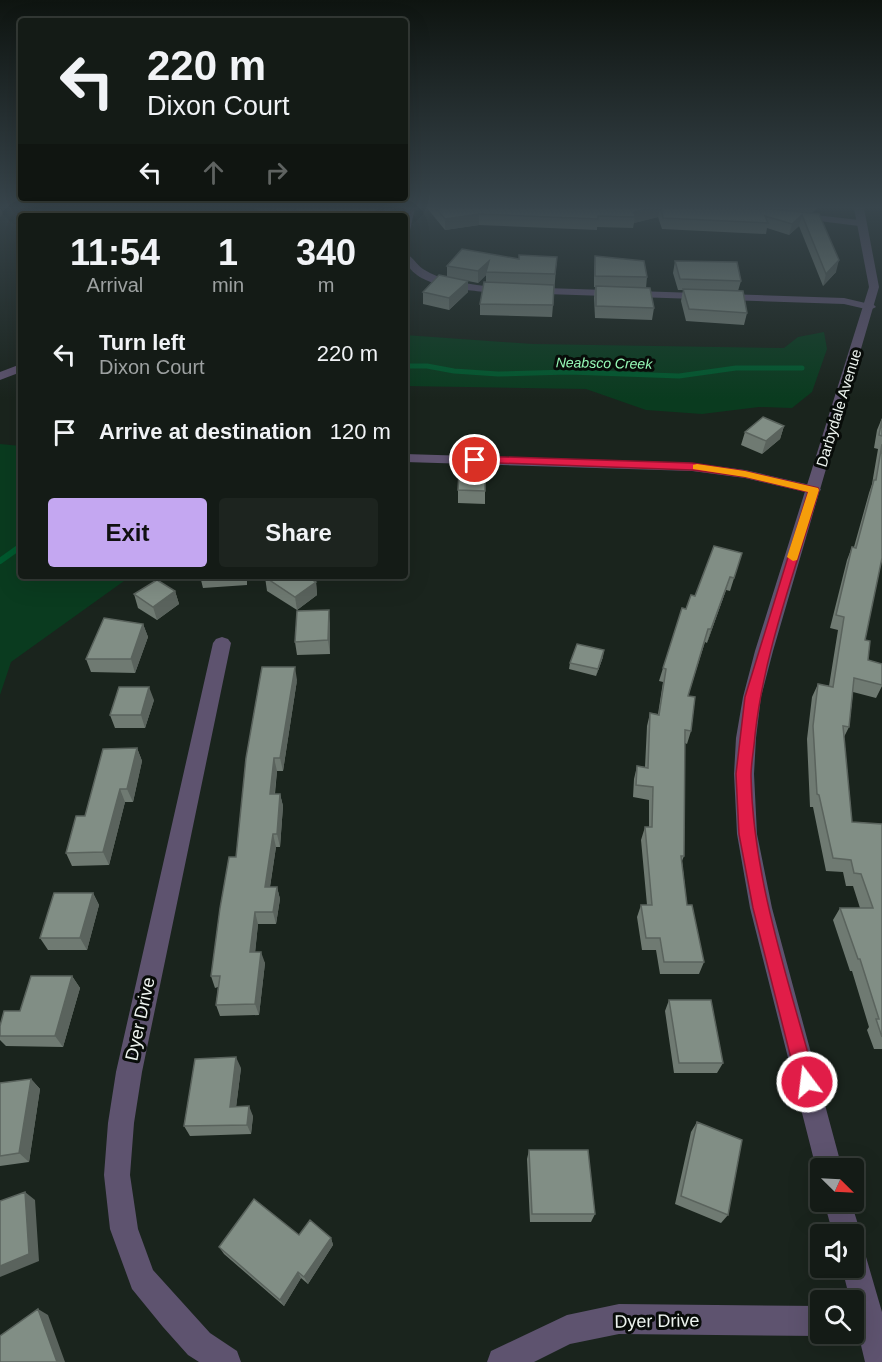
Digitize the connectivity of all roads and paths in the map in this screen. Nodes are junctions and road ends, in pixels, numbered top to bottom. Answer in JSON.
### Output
{"nodes":[{"id":1,"x":423,"y":272,"type":"edge"},
{"id":2,"x":873,"y":272,"type":"edge"},
{"id":3,"x":870,"y":307,"type":"junction"},
{"id":4,"x":18,"y":369,"type":"edge"},
{"id":5,"x":0,"y":376,"type":"edge"},
{"id":6,"x":408,"y":458,"type":"edge"},
{"id":7,"x":814,"y":490,"type":"junction"},
{"id":8,"x":222,"y":643,"type":"dead end"},
{"id":9,"x":826,"y":1158,"type":"edge"},
{"id":10,"x":810,"y":1321,"type":"edge"},
{"id":11,"x":864,"y":1326,"type":"edge"},
{"id":12,"x":226,"y":1362,"type":"edge"},
{"id":13,"x":502,"y":1362,"type":"edge"},
{"id":14,"x":880,"y":1362,"type":"edge"}],
"edges":[{"from":1,"to":3,"type":"street"},
{"from":2,"to":3,"type":"street","name":"Darbydale Avenue"},
{"from":3,"to":7,"type":"street","name":"Darbydale Avenue"},
{"from":4,"to":5,"type":"street"},
{"from":6,"to":7,"type":"street"},
{"from":7,"to":9,"type":"street","name":"Darbydale Avenue"},
{"from":8,"to":12,"type":"street","name":"Dyer Drive"},
{"from":10,"to":13,"type":"street","name":"Dyer Drive"},
{"from":11,"to":14,"type":"street"}]}
